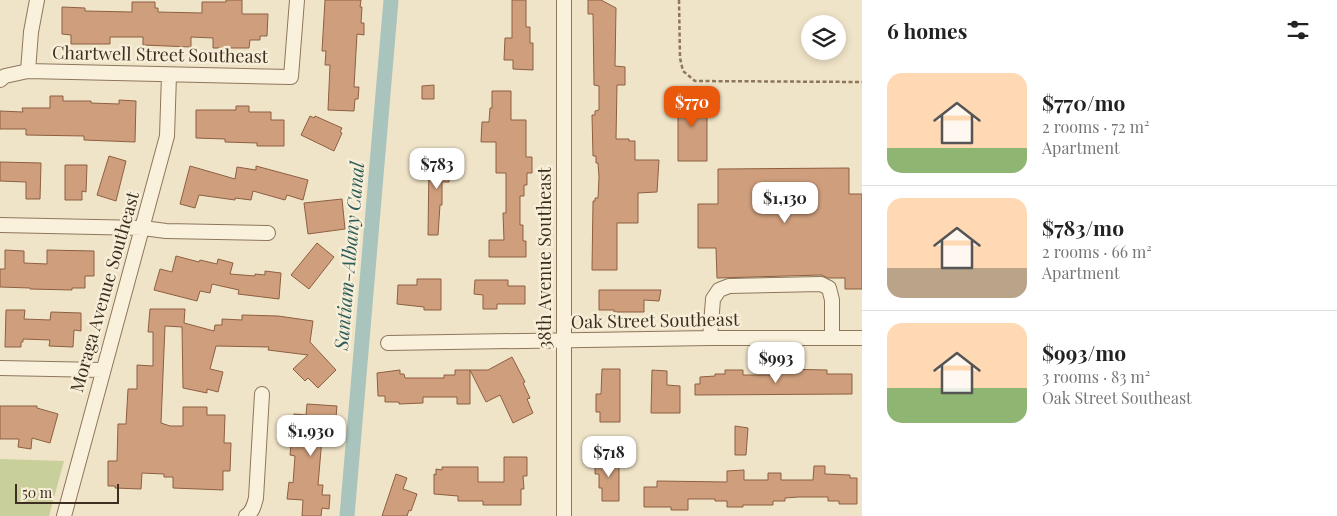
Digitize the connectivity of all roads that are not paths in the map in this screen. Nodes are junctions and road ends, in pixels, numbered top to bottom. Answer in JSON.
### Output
{"nodes":[{"id":1,"x":37,"y":0,"type":"edge"},
{"id":2,"x":296,"y":0,"type":"edge"},
{"id":3,"x":564,"y":0,"type":"edge"},
{"id":4,"x":28,"y":71,"type":"junction"},
{"id":5,"x":169,"y":75,"type":"junction"},
{"id":6,"x":0,"y":80,"type":"edge"},
{"id":7,"x":0,"y":225,"type":"edge"},
{"id":8,"x":143,"y":228,"type":"junction"},
{"id":9,"x":268,"y":233,"type":"dead end"},
{"id":10,"x":710,"y":338,"type":"junction"},
{"id":11,"x":832,"y":338,"type":"junction"},
{"id":12,"x":862,"y":338,"type":"edge"},
{"id":13,"x":563,"y":341,"type":"junction"},
{"id":14,"x":388,"y":343,"type":"dead end"},
{"id":15,"x":0,"y":368,"type":"edge"},
{"id":16,"x":102,"y":370,"type":"junction"},
{"id":17,"x":262,"y":394,"type":"dead end"},
{"id":18,"x":64,"y":516,"type":"edge"},
{"id":19,"x":246,"y":516,"type":"edge"},
{"id":20,"x":564,"y":516,"type":"edge"}],
"edges":[{"from":1,"to":4,"type":"street"},
{"from":2,"to":5,"type":"street","name":"Chartwell Street Southeast"},
{"from":3,"to":13,"type":"street","name":"38th Avenue Southeast"},
{"from":4,"to":5,"type":"street","name":"Chartwell Street Southeast"},
{"from":4,"to":6,"type":"street","name":"Chartwell Street Southeast"},
{"from":5,"to":8,"type":"street","name":"Moraga Avenue Southeast"},
{"from":7,"to":8,"type":"street"},
{"from":8,"to":9,"type":"street"},
{"from":8,"to":16,"type":"street","name":"Moraga Avenue Southeast"},
{"from":10,"to":11,"type":"street","name":"Oak Street Southeast"},
{"from":10,"to":11,"type":"street"},
{"from":10,"to":13,"type":"street","name":"Oak Street Southeast"},
{"from":11,"to":12,"type":"street","name":"Oak Street Southeast"},
{"from":13,"to":14,"type":"street","name":"Oak Street Southeast"},
{"from":13,"to":20,"type":"street","name":"38th Avenue Southeast"},
{"from":15,"to":16,"type":"street"},
{"from":16,"to":18,"type":"street","name":"Moraga Avenue Southeast"},
{"from":17,"to":19,"type":"street"}]}
